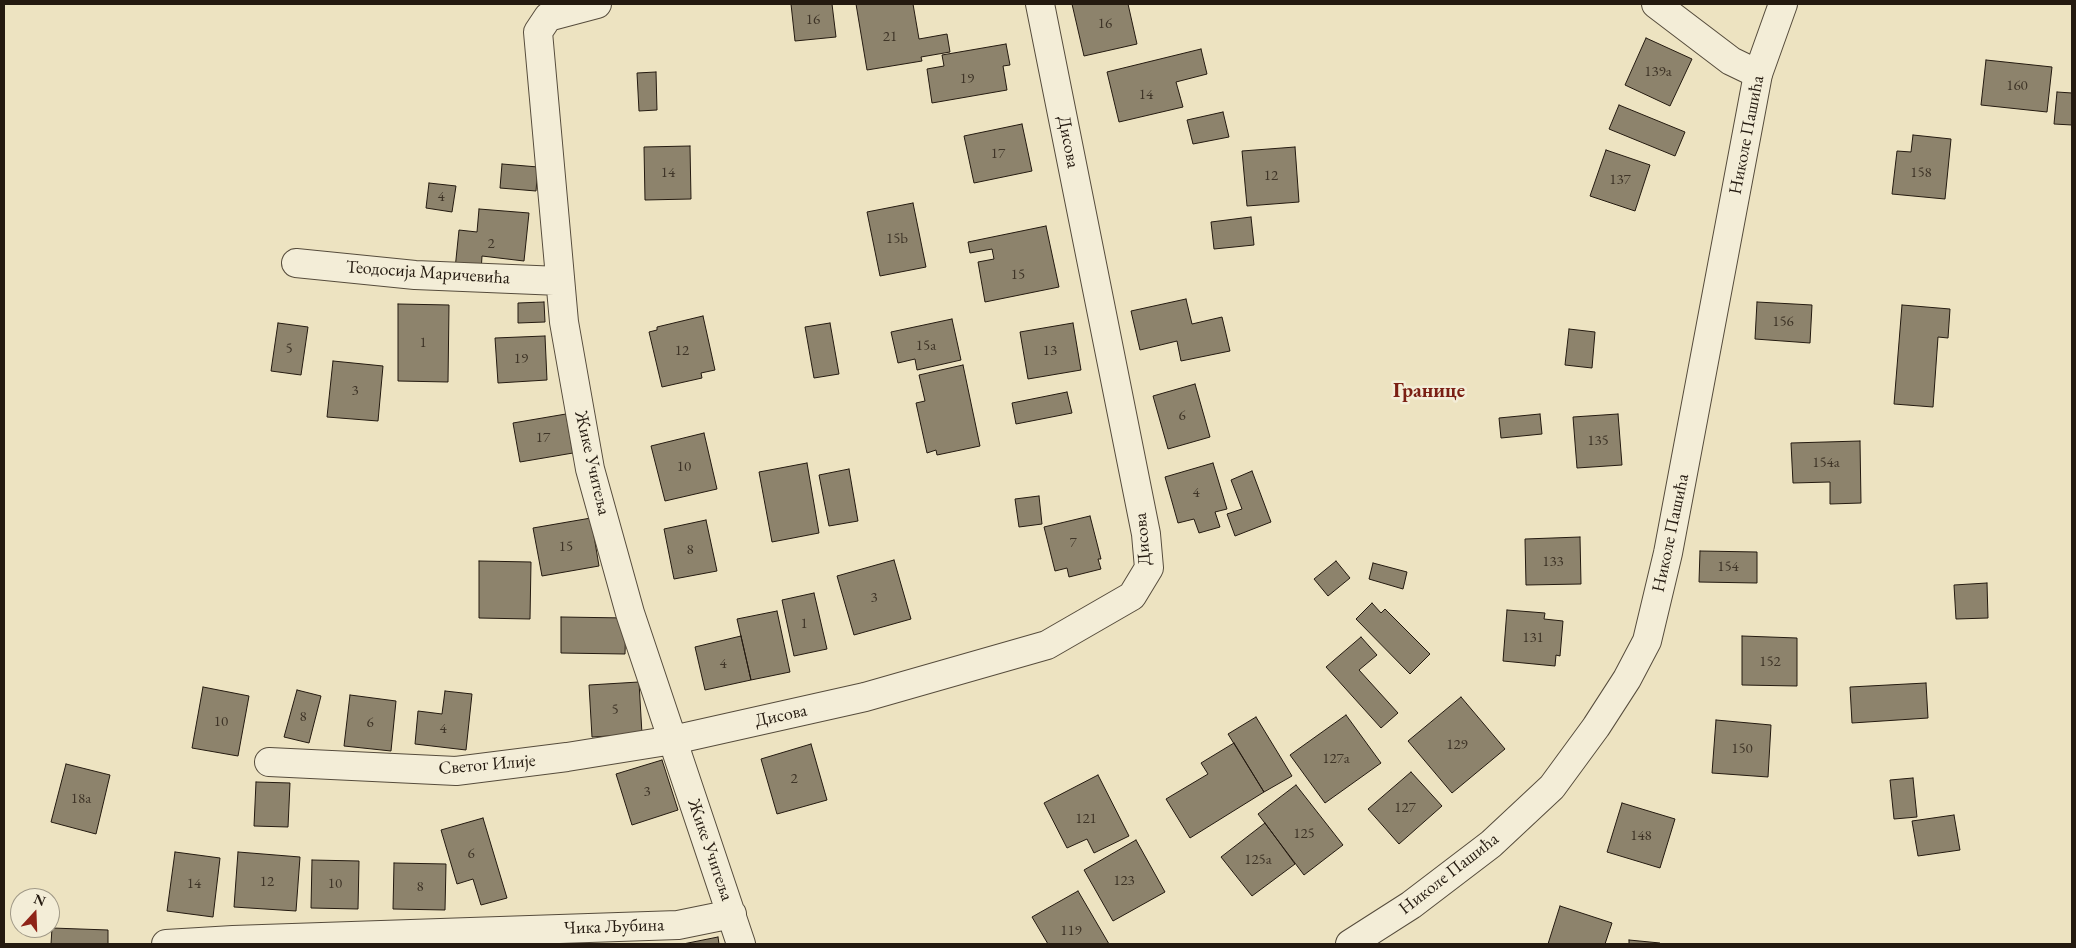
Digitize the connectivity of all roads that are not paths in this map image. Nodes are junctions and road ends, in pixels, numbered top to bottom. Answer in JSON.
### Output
{"nodes":[{"id":1,"x":597,"y":4,"type":"edge"},
{"id":2,"x":1040,"y":4,"type":"edge"},
{"id":3,"x":1656,"y":4,"type":"edge"},
{"id":4,"x":1783,"y":4,"type":"edge"},
{"id":5,"x":1758,"y":74,"type":"junction"},
{"id":6,"x":296,"y":262,"type":"dead end"},
{"id":7,"x":560,"y":281,"type":"junction"},
{"id":8,"x":672,"y":740,"type":"junction"},
{"id":9,"x":270,"y":762,"type":"dead end"},
{"id":10,"x":732,"y":914,"type":"junction"},
{"id":11,"x":1354,"y":943,"type":"edge"},
{"id":12,"x":166,"y":944,"type":"edge"},
{"id":13,"x":741,"y":944,"type":"edge"}],
"edges":[{"from":1,"to":7,"type":"street","name":"Жике Учитеља"},
{"from":2,"to":8,"type":"street","name":"Дисова"},
{"from":3,"to":5,"type":"street"},
{"from":4,"to":5,"type":"street","name":"Николе Пашића"},
{"from":5,"to":11,"type":"street","name":"Николе Пашића"},
{"from":6,"to":7,"type":"street","name":"Теодосија Маричевића"},
{"from":7,"to":8,"type":"street","name":"Жике Учитеља"},
{"from":8,"to":9,"type":"street","name":"Светог Илије"},
{"from":8,"to":10,"type":"street","name":"Жике Учитеља"},
{"from":10,"to":12,"type":"street","name":"Чика Љубина"},
{"from":10,"to":13,"type":"street","name":"Жике Учитеља"}]}
